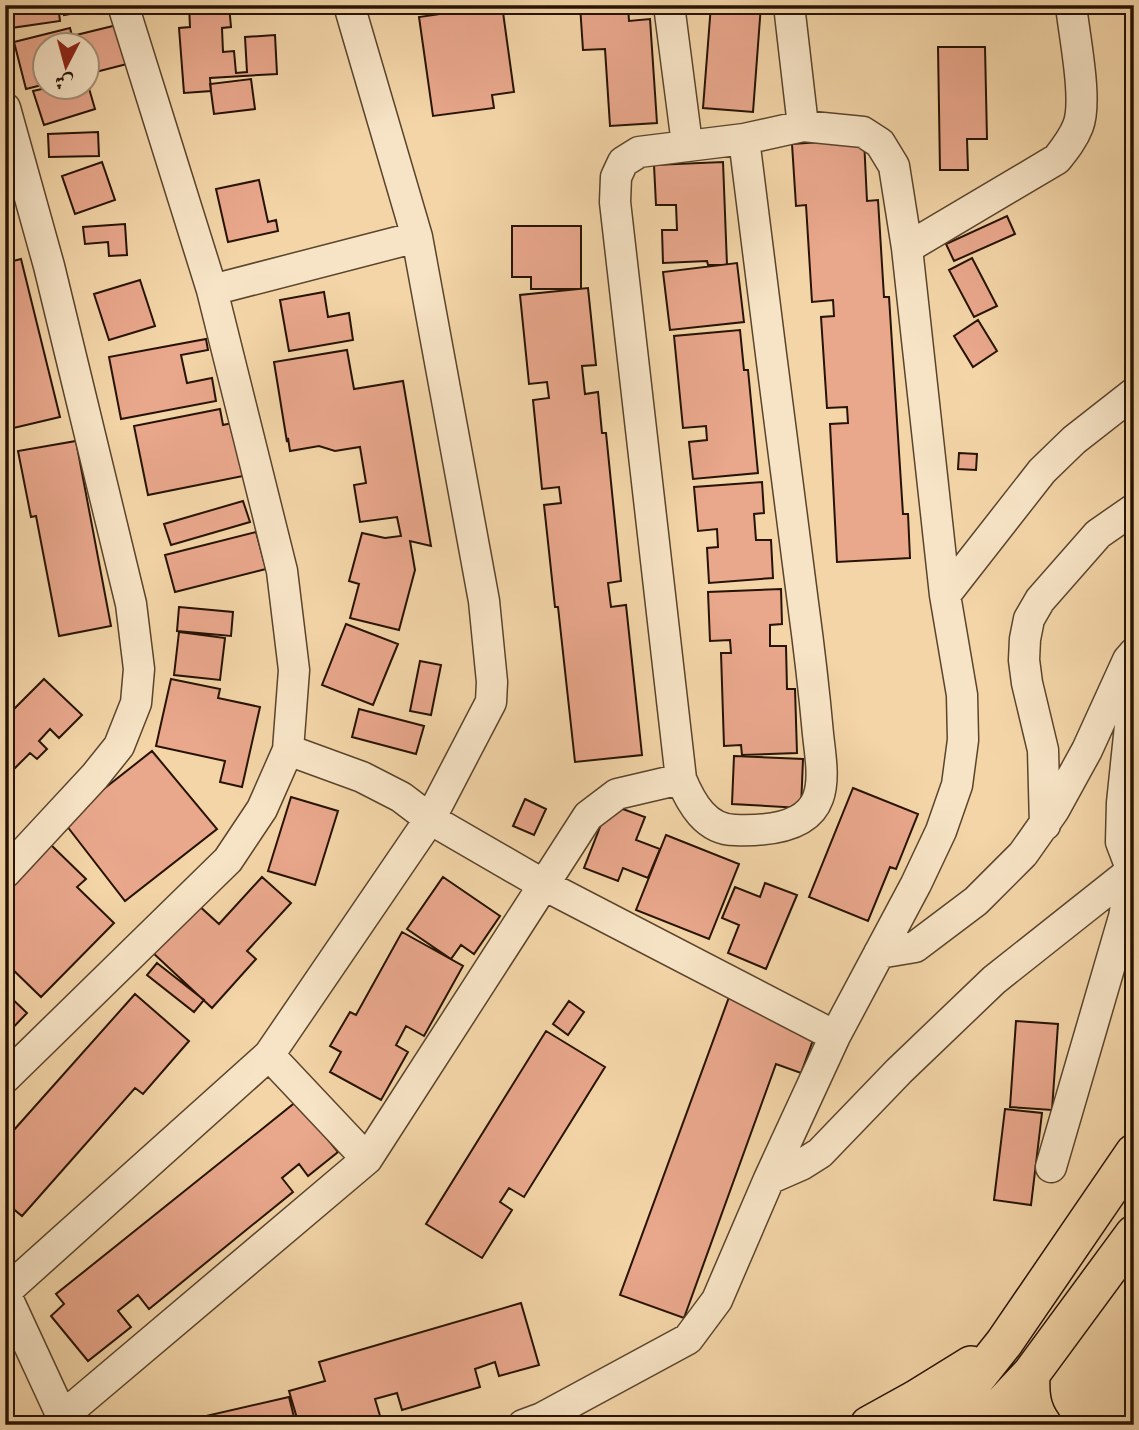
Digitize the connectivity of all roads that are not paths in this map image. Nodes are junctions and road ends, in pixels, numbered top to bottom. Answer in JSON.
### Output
{"nodes":[{"id":1,"x":122,"y":5,"type":"edge"},
{"id":2,"x":349,"y":5,"type":"edge"},
{"id":3,"x":669,"y":5,"type":"edge"},
{"id":4,"x":789,"y":5,"type":"edge"},
{"id":5,"x":1071,"y":5,"type":"edge"},
{"id":6,"x":5,"y":108,"type":"edge"},
{"id":7,"x":803,"y":126,"type":"junction"},
{"id":8,"x":744,"y":139,"type":"junction"},
{"id":9,"x":687,"y":144,"type":"junction"},
{"id":10,"x":417,"y":237,"type":"junction"},
{"id":11,"x":907,"y":248,"type":"junction"},
{"id":12,"x":212,"y":290,"type":"junction"},
{"id":13,"x":1134,"y":393,"type":"edge"},
{"id":14,"x":1134,"y":509,"type":"edge"},
{"id":15,"x":945,"y":595,"type":"junction"},
{"id":16,"x":1134,"y":653,"type":"edge"},
{"id":17,"x":1134,"y":687,"type":"edge"},
{"id":18,"x":288,"y":750,"type":"junction"},
{"id":19,"x":681,"y":779,"type":"junction"},
{"id":20,"x":430,"y":819,"type":"junction"},
{"id":21,"x":1045,"y":825,"type":"junction"},
{"id":22,"x":1133,"y":870,"type":"edge"},
{"id":23,"x":5,"y":873,"type":"edge"},
{"id":24,"x":544,"y":885,"type":"junction"},
{"id":25,"x":878,"y":953,"type":"junction"},
{"id":26,"x":835,"y":1036,"type":"junction"},
{"id":27,"x":269,"y":1055,"type":"junction"},
{"id":28,"x":5,"y":1078,"type":"edge"},
{"id":29,"x":1134,"y":1153,"type":"edge"},
{"id":30,"x":367,"y":1159,"type":"junction"},
{"id":31,"x":1051,"y":1167,"type":"dead end"},
{"id":32,"x":769,"y":1179,"type":"junction"},
{"id":33,"x":1134,"y":1234,"type":"edge"},
{"id":34,"x":5,"y":1293,"type":"edge"},
{"id":35,"x":1004,"y":1343,"type":"junction"},
{"id":36,"x":1031,"y":1374,"type":"junction"},
{"id":37,"x":64,"y":1420,"type":"edge"},
{"id":38,"x":523,"y":1425,"type":"edge"},
{"id":39,"x":869,"y":1425,"type":"edge"},
{"id":40,"x":932,"y":1425,"type":"edge"},
{"id":41,"x":983,"y":1425,"type":"edge"},
{"id":42,"x":1043,"y":1425,"type":"edge"}],
"edges":[{"from":1,"to":12,"type":"street"},
{"from":2,"to":10,"type":"street"},
{"from":3,"to":9,"type":"street"},
{"from":4,"to":7,"type":"street"},
{"from":5,"to":11,"type":"street"},
{"from":6,"to":23,"type":"street"},
{"from":7,"to":8,"type":"street"},
{"from":7,"to":11,"type":"street"},
{"from":8,"to":9,"type":"street"},
{"from":8,"to":19,"type":"street"},
{"from":9,"to":19,"type":"street"},
{"from":10,"to":12,"type":"street"},
{"from":10,"to":20,"type":"street"},
{"from":11,"to":15,"type":"street"},
{"from":12,"to":18,"type":"street"},
{"from":13,"to":15,"type":"street"},
{"from":14,"to":21,"type":"street"},
{"from":15,"to":25,"type":"street"},
{"from":16,"to":21,"type":"street"},
{"from":17,"to":22,"type":"street"},
{"from":18,"to":20,"type":"street"},
{"from":18,"to":28,"type":"street"},
{"from":19,"to":24,"type":"street"},
{"from":20,"to":24,"type":"street"},
{"from":20,"to":27,"type":"street"},
{"from":21,"to":25,"type":"street"},
{"from":22,"to":31,"type":"street"},
{"from":22,"to":32,"type":"street"},
{"from":24,"to":26,"type":"street"},
{"from":24,"to":30,"type":"street"},
{"from":25,"to":26,"type":"street"},
{"from":26,"to":32,"type":"street"},
{"from":27,"to":30,"type":"street"},
{"from":27,"to":34,"type":"street"},
{"from":29,"to":35,"type":"main road"},
{"from":30,"to":37,"type":"street"},
{"from":32,"to":38,"type":"street"},
{"from":33,"to":36,"type":"main road"},
{"from":34,"to":37,"type":"street"},
{"from":35,"to":39,"type":"main road"},
{"from":35,"to":40,"type":"main road"},
{"from":36,"to":41,"type":"main road"},
{"from":36,"to":42,"type":"main road"}]}
